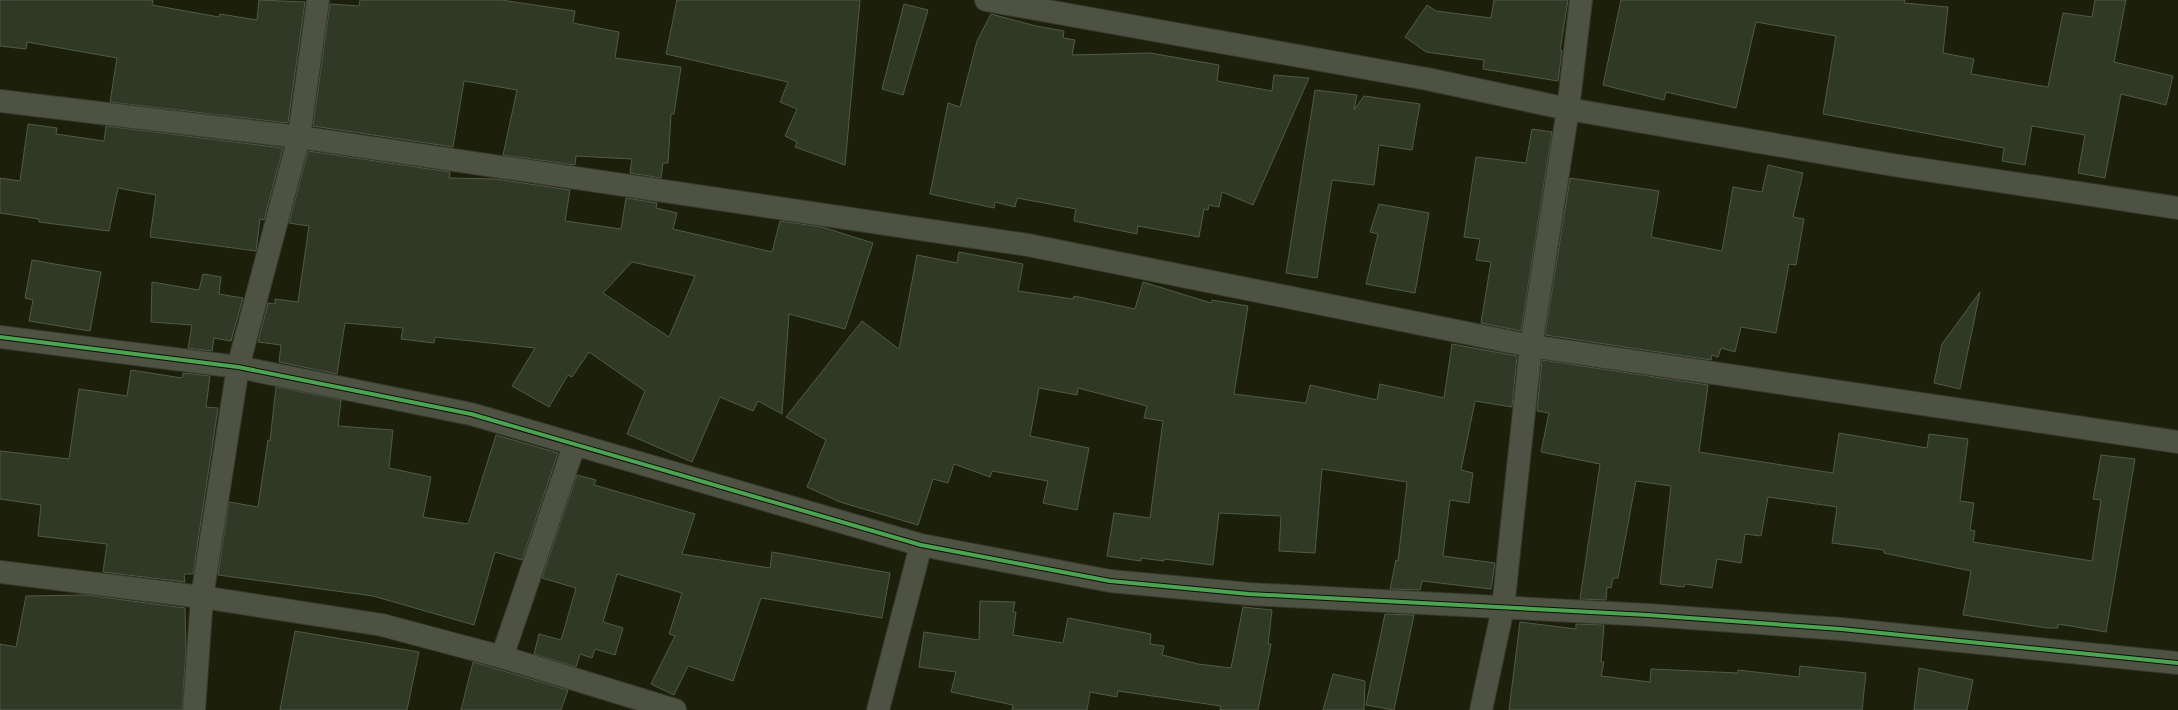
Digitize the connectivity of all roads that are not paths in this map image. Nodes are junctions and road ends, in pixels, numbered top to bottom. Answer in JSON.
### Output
{"nodes":[{"id":1,"x":318,"y":0,"type":"edge"},
{"id":2,"x":986,"y":0,"type":"edge"},
{"id":3,"x":1581,"y":0,"type":"edge"},
{"id":4,"x":0,"y":101,"type":"edge"},
{"id":5,"x":1568,"y":109,"type":"junction"},
{"id":6,"x":299,"y":137,"type":"junction"},
{"id":7,"x":2178,"y":208,"type":"edge"},
{"id":8,"x":0,"y":337,"type":"edge"},
{"id":9,"x":1531,"y":346,"type":"junction"},
{"id":10,"x":238,"y":367,"type":"junction"},
{"id":11,"x":2178,"y":442,"type":"edge"},
{"id":12,"x":574,"y":446,"type":"junction"},
{"id":13,"x":922,"y":545,"type":"junction"},
{"id":14,"x":0,"y":572,"type":"edge"},
{"id":15,"x":202,"y":597,"type":"junction"},
{"id":16,"x":1502,"y":608,"type":"junction"},
{"id":17,"x":502,"y":657,"type":"junction"},
{"id":18,"x":2178,"y":663,"type":"edge"},
{"id":19,"x":194,"y":710,"type":"edge"},
{"id":20,"x":674,"y":710,"type":"edge"},
{"id":21,"x":878,"y":710,"type":"edge"},
{"id":22,"x":1481,"y":710,"type":"edge"}],
"edges":[{"from":1,"to":6,"type":"street"},
{"from":2,"to":5,"type":"street"},
{"from":3,"to":5,"type":"street"},
{"from":4,"to":6,"type":"street"},
{"from":5,"to":7,"type":"street"},
{"from":5,"to":9,"type":"street"},
{"from":6,"to":9,"type":"street"},
{"from":6,"to":10,"type":"street"},
{"from":8,"to":10,"type":"street"},
{"from":9,"to":11,"type":"street"},
{"from":9,"to":16,"type":"street"},
{"from":10,"to":12,"type":"street"},
{"from":10,"to":15,"type":"street"},
{"from":12,"to":13,"type":"street"},
{"from":12,"to":17,"type":"street"},
{"from":13,"to":16,"type":"street"},
{"from":13,"to":21,"type":"street"},
{"from":14,"to":15,"type":"street"},
{"from":15,"to":17,"type":"street"},
{"from":15,"to":19,"type":"street"},
{"from":16,"to":18,"type":"street"},
{"from":16,"to":22,"type":"street"},
{"from":17,"to":20,"type":"street"}]}
